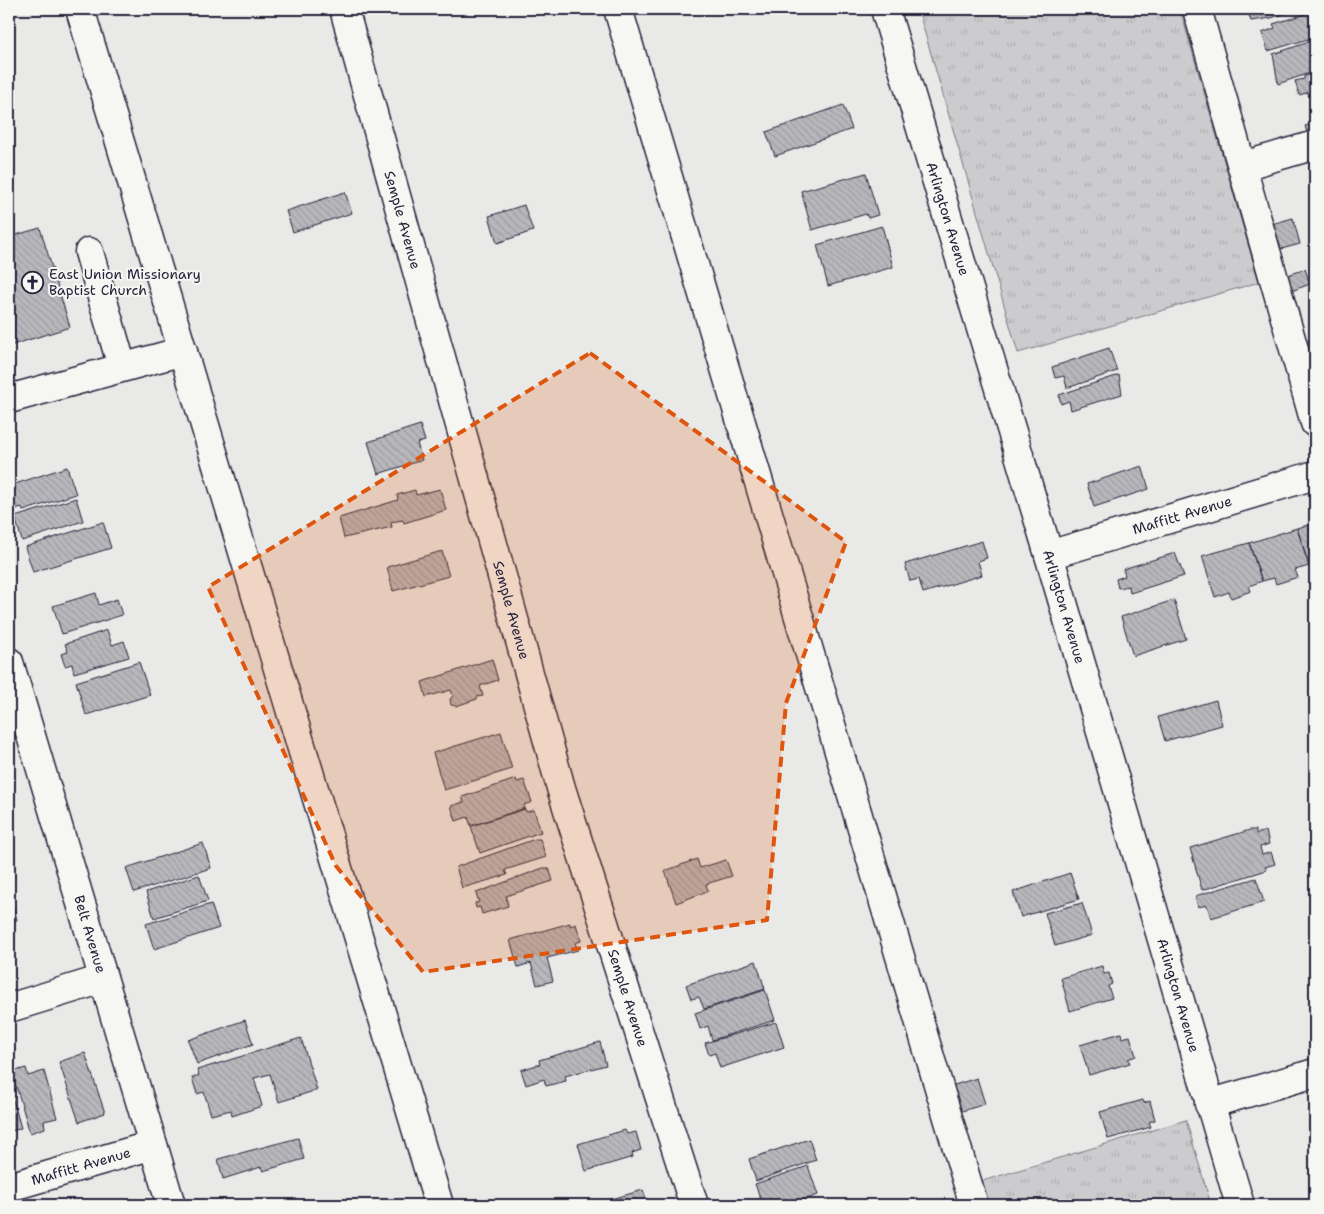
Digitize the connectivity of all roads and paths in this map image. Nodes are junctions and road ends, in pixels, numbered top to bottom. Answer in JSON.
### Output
{"nodes":[{"id":1,"x":80,"y":9,"type":"edge"},
{"id":2,"x":344,"y":9,"type":"edge"},
{"id":3,"x":618,"y":9,"type":"edge"},
{"id":4,"x":885,"y":9,"type":"edge"},
{"id":5,"x":1197,"y":9,"type":"edge"},
{"id":6,"x":1315,"y":146,"type":"edge"},
{"id":7,"x":1243,"y":166,"type":"junction"},
{"id":8,"x":89,"y":252,"type":"dead end"},
{"id":9,"x":183,"y":351,"type":"junction"},
{"id":10,"x":122,"y":367,"type":"junction"},
{"id":11,"x":9,"y":398,"type":"edge"},
{"id":12,"x":1315,"y":423,"type":"edge"},
{"id":13,"x":1315,"y":475,"type":"edge"},
{"id":14,"x":1049,"y":555,"type":"junction"},
{"id":15,"x":9,"y":662,"type":"edge"},
{"id":16,"x":103,"y":979,"type":"junction"},
{"id":17,"x":9,"y":1008,"type":"edge"},
{"id":18,"x":1315,"y":1073,"type":"edge"},
{"id":19,"x":1209,"y":1104,"type":"junction"},
{"id":20,"x":153,"y":1144,"type":"junction"},
{"id":21,"x":9,"y":1187,"type":"edge"},
{"id":22,"x":171,"y":1205,"type":"edge"},
{"id":23,"x":438,"y":1205,"type":"edge"},
{"id":24,"x":694,"y":1205,"type":"edge"},
{"id":25,"x":974,"y":1205,"type":"edge"},
{"id":26,"x":1240,"y":1205,"type":"edge"}],
"edges":[{"from":1,"to":9,"type":"street"},
{"from":2,"to":24,"type":"street","name":"Semple Avenue"},
{"from":3,"to":25,"type":"street"},
{"from":4,"to":14,"type":"street","name":"Arlington Avenue"},
{"from":5,"to":7,"type":"street"},
{"from":6,"to":7,"type":"street"},
{"from":7,"to":12,"type":"street"},
{"from":8,"to":10,"type":"street"},
{"from":9,"to":10,"type":"street"},
{"from":9,"to":23,"type":"street"},
{"from":10,"to":11,"type":"street"},
{"from":13,"to":14,"type":"street","name":"Maffitt Avenue"},
{"from":14,"to":19,"type":"street","name":"Arlington Avenue"},
{"from":15,"to":16,"type":"street","name":"Belt Avenue"},
{"from":16,"to":17,"type":"street"},
{"from":16,"to":20,"type":"street","name":"Belt Avenue"},
{"from":18,"to":19,"type":"street"},
{"from":19,"to":26,"type":"street","name":"Arlington Avenue"},
{"from":20,"to":21,"type":"street","name":"Maffitt Avenue"},
{"from":20,"to":22,"type":"street","name":"Belt Avenue"}]}
